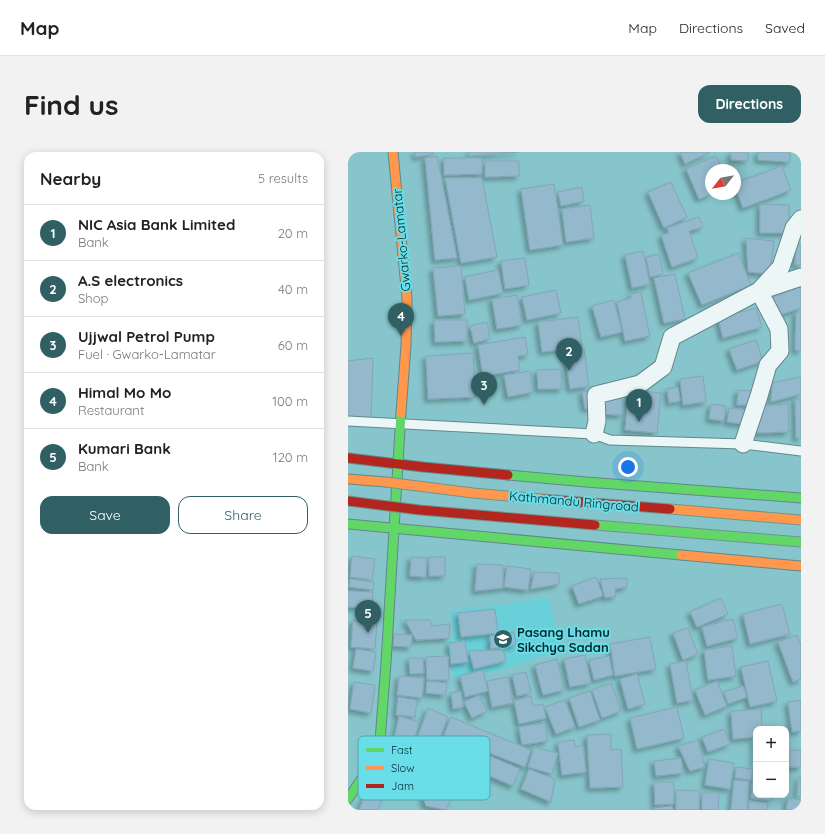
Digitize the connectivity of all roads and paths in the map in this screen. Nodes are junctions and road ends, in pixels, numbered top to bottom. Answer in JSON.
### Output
{"nodes":[{"id":1,"x":393,"y":152,"type":"edge"},
{"id":2,"x":801,"y":219,"type":"edge"},
{"id":3,"x":801,"y":277,"type":"edge"},
{"id":4,"x":759,"y":291,"type":"junction"},
{"id":5,"x":348,"y":421,"type":"edge"},
{"id":6,"x":400,"y":423,"type":"junction"},
{"id":7,"x":594,"y":434,"type":"junction"},
{"id":8,"x":743,"y":444,"type":"junction"},
{"id":9,"x":801,"y":451,"type":"edge"},
{"id":10,"x":348,"y":458,"type":"edge"},
{"id":11,"x":397,"y":464,"type":"junction"},
{"id":12,"x":348,"y":479,"type":"edge"},
{"id":13,"x":801,"y":498,"type":"edge"},
{"id":14,"x":348,"y":501,"type":"edge"},
{"id":15,"x":801,"y":520,"type":"edge"},
{"id":16,"x":348,"y":524,"type":"edge"},
{"id":17,"x":393,"y":529,"type":"junction"},
{"id":18,"x":801,"y":542,"type":"edge"},
{"id":19,"x":801,"y":566,"type":"edge"},
{"id":20,"x":380,"y":736,"type":"edge"},
{"id":21,"x":358,"y":784,"type":"edge"},
{"id":22,"x":348,"y":799,"type":"edge"}],
"edges":[{"from":1,"to":6,"type":"main road","name":"Gwarko-Lamatar"},
{"from":2,"to":4,"type":"street"},
{"from":3,"to":4,"type":"street"},
{"from":4,"to":7,"type":"street"},
{"from":4,"to":8,"type":"street"},
{"from":5,"to":6,"type":"lane"},
{"from":6,"to":7,"type":"lane"},
{"from":6,"to":11,"type":"main road","name":"Gwarko-Lamatar"},
{"from":7,"to":8,"type":"lane"},
{"from":8,"to":9,"type":"lane"},
{"from":10,"to":11,"type":"main road"},
{"from":11,"to":13,"type":"main road"},
{"from":11,"to":17,"type":"main road","name":"Gwarko-Lamatar"},
{"from":12,"to":15,"type":"main road","name":"Kathmandu Ringroad","bridge":true},
{"from":14,"to":18,"type":"main road","name":"Kathmandu Ringroad","bridge":true},
{"from":16,"to":17,"type":"main road"},
{"from":17,"to":19,"type":"main road"},
{"from":17,"to":20,"type":"main road","name":"Gwarko-Lamatar"},
{"from":21,"to":22,"type":"main road","name":"Gwarko-Lamatar"}]}
